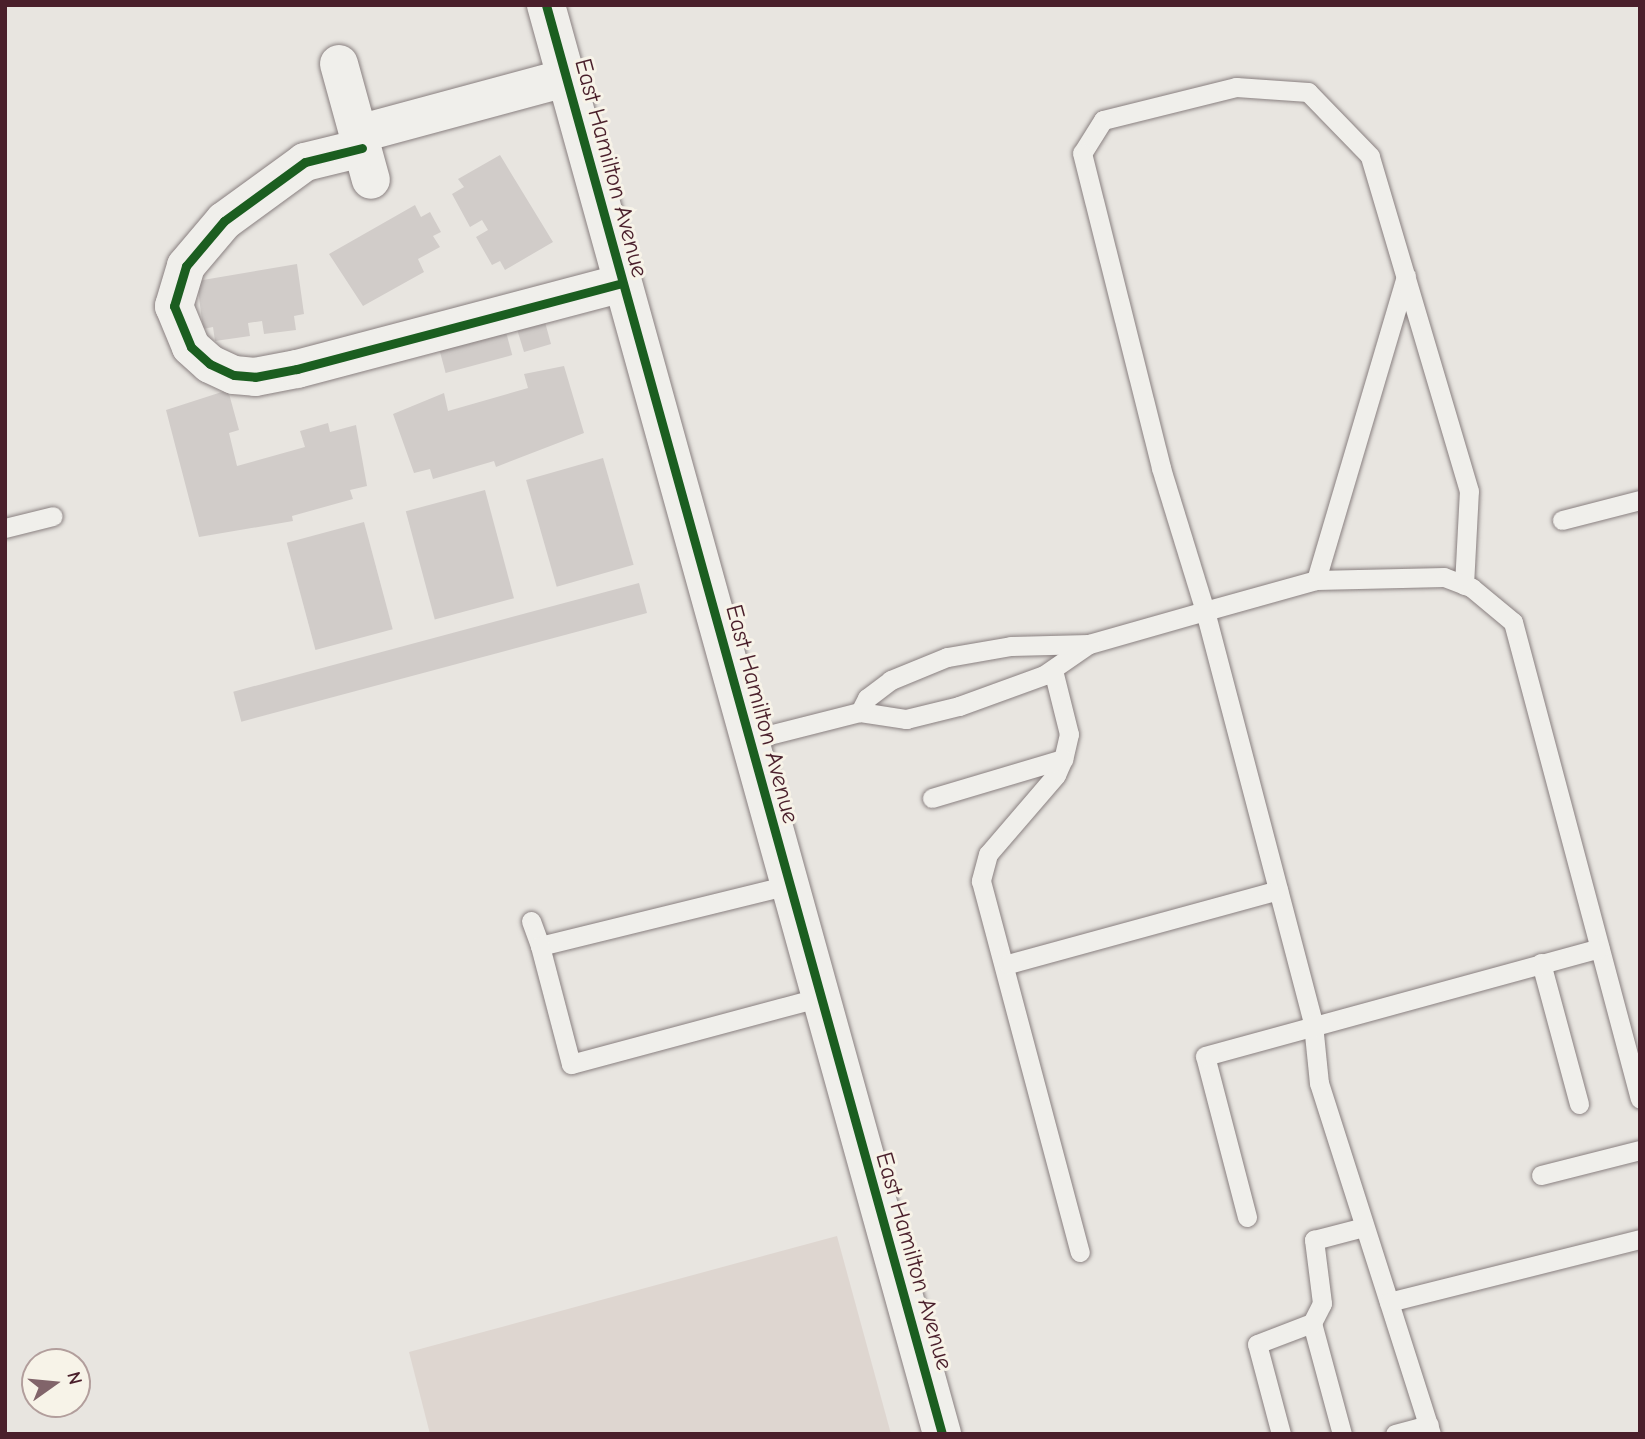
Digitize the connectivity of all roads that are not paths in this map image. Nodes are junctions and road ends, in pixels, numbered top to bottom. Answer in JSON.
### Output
{"nodes":[{"id":1,"x":546,"y":5,"type":"edge"},
{"id":2,"x":339,"y":64,"type":"dead end"},
{"id":3,"x":566,"y":78,"type":"junction"},
{"id":4,"x":364,"y":154,"type":"junction"},
{"id":5,"x":1406,"y":276,"type":"junction"},
{"id":6,"x":622,"y":283,"type":"junction"},
{"id":7,"x":1640,"y":500,"type":"edge"},
{"id":8,"x":53,"y":516,"type":"dead end"},
{"id":9,"x":1562,"y":520,"type":"dead end"},
{"id":10,"x":5,"y":528,"type":"edge"},
{"id":11,"x":1316,"y":580,"type":"junction"},
{"id":12,"x":1464,"y":584,"type":"junction"},
{"id":13,"x":1205,"y":611,"type":"junction"},
{"id":14,"x":1088,"y":644,"type":"junction"},
{"id":15,"x":1053,"y":670,"type":"junction"},
{"id":16,"x":860,"y":712,"type":"junction"},
{"id":17,"x":750,"y":740,"type":"junction"},
{"id":18,"x":1063,"y":759,"type":"junction"},
{"id":19,"x":932,"y":798,"type":"dead end"},
{"id":20,"x":789,"y":885,"type":"junction"},
{"id":21,"x":1278,"y":890,"type":"junction"},
{"id":22,"x":531,"y":921,"type":"dead end"},
{"id":23,"x":540,"y":946,"type":"junction"},
{"id":24,"x":1599,"y":948,"type":"junction"},
{"id":25,"x":1541,"y":963,"type":"junction"},
{"id":26,"x":1008,"y":964,"type":"junction"},
{"id":27,"x":821,"y":997,"type":"junction"},
{"id":28,"x":1313,"y":1024,"type":"junction"},
{"id":29,"x":1640,"y":1098,"type":"edge"},
{"id":30,"x":1579,"y":1104,"type":"dead end"},
{"id":31,"x":1640,"y":1150,"type":"edge"},
{"id":32,"x":1541,"y":1175,"type":"dead end"},
{"id":33,"x":1247,"y":1217,"type":"dead end"},
{"id":34,"x":1364,"y":1227,"type":"junction"},
{"id":35,"x":1640,"y":1239,"type":"edge"},
{"id":36,"x":1080,"y":1252,"type":"dead end"},
{"id":37,"x":1389,"y":1302,"type":"junction"},
{"id":38,"x":1312,"y":1323,"type":"junction"},
{"id":39,"x":1430,"y":1429,"type":"edge"},
{"id":40,"x":942,"y":1434,"type":"edge"},
{"id":41,"x":1281,"y":1434,"type":"edge"},
{"id":42,"x":1342,"y":1434,"type":"edge"},
{"id":43,"x":1395,"y":1434,"type":"edge"}],
"edges":[{"from":1,"to":3,"type":"street","name":"East Hamilton Avenue"},
{"from":2,"to":4,"type":"street"},
{"from":3,"to":4,"type":"street"},
{"from":3,"to":6,"type":"street","name":"East Hamilton Avenue"},
{"from":4,"to":6,"type":"street"},
{"from":5,"to":11,"type":"lane"},
{"from":5,"to":12,"type":"lane"},
{"from":5,"to":13,"type":"lane"},
{"from":6,"to":17,"type":"street","name":"East Hamilton Avenue"},
{"from":7,"to":9,"type":"lane"},
{"from":8,"to":10,"type":"lane"},
{"from":11,"to":12,"type":"lane"},
{"from":11,"to":13,"type":"lane"},
{"from":12,"to":24,"type":"lane"},
{"from":13,"to":14,"type":"lane"},
{"from":13,"to":21,"type":"lane"},
{"from":14,"to":15,"type":"lane"},
{"from":14,"to":16,"type":"lane"},
{"from":15,"to":16,"type":"lane"},
{"from":15,"to":18,"type":"lane"},
{"from":16,"to":17,"type":"lane"},
{"from":17,"to":20,"type":"street","name":"East Hamilton Avenue"},
{"from":18,"to":19,"type":"lane"},
{"from":18,"to":26,"type":"lane"},
{"from":20,"to":23,"type":"lane"},
{"from":20,"to":27,"type":"street","name":"East Hamilton Avenue"},
{"from":21,"to":26,"type":"lane"},
{"from":21,"to":28,"type":"lane"},
{"from":22,"to":23,"type":"lane"},
{"from":23,"to":27,"type":"lane"},
{"from":24,"to":25,"type":"lane"},
{"from":24,"to":29,"type":"lane"},
{"from":25,"to":28,"type":"lane"},
{"from":25,"to":30,"type":"lane"},
{"from":26,"to":36,"type":"lane"},
{"from":27,"to":40,"type":"street","name":"East Hamilton Avenue"},
{"from":28,"to":33,"type":"lane"},
{"from":28,"to":34,"type":"lane"},
{"from":31,"to":32,"type":"lane"},
{"from":34,"to":37,"type":"lane"},
{"from":34,"to":38,"type":"lane"},
{"from":35,"to":37,"type":"lane"},
{"from":37,"to":39,"type":"lane"},
{"from":38,"to":41,"type":"lane"},
{"from":38,"to":42,"type":"lane"},
{"from":39,"to":43,"type":"lane"}]}
